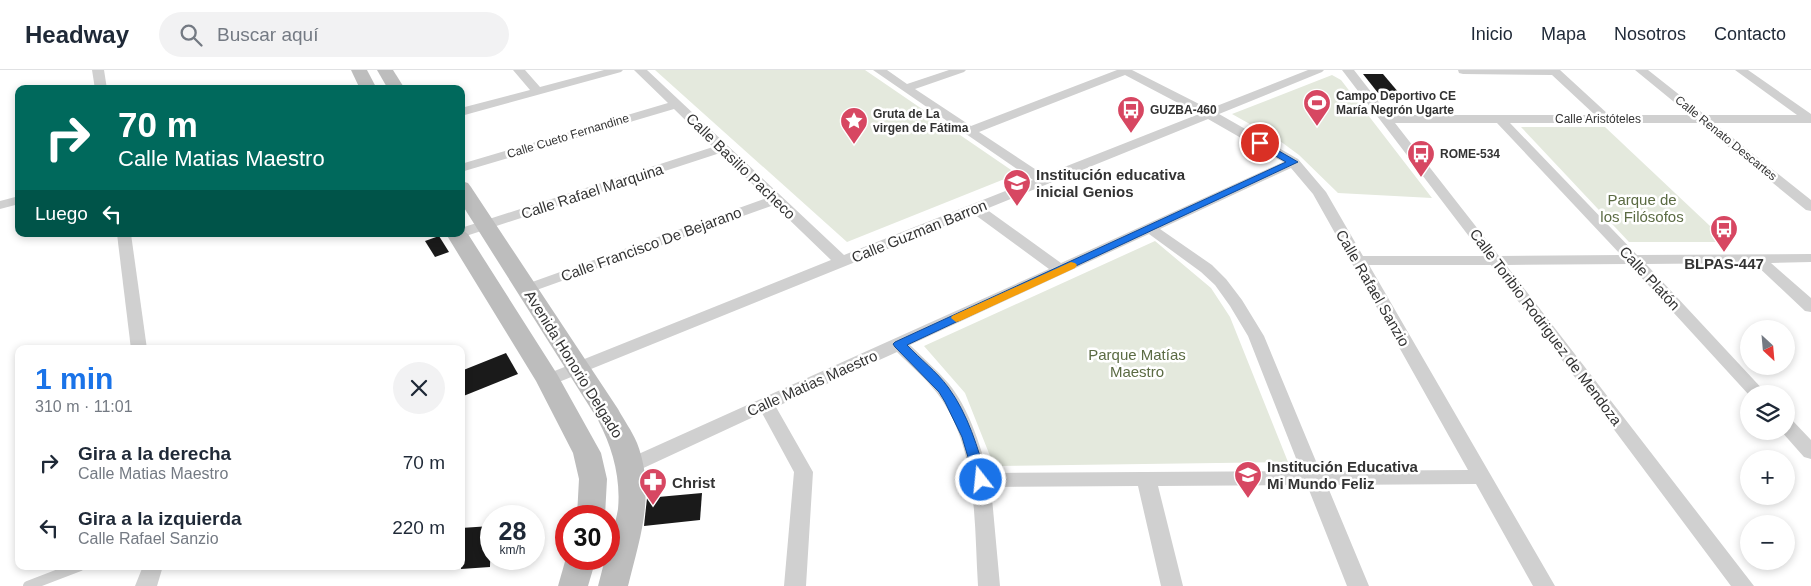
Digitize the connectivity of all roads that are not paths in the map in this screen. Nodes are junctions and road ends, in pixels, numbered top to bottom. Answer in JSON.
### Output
{"nodes":[{"id":1,"x":98,"y":70,"type":"edge"},
{"id":2,"x":358,"y":70,"type":"edge"},
{"id":3,"x":385,"y":70,"type":"edge"},
{"id":4,"x":519,"y":70,"type":"edge"},
{"id":5,"x":617,"y":70,"type":"edge"},
{"id":6,"x":640,"y":70,"type":"edge"},
{"id":7,"x":879,"y":70,"type":"edge"},
{"id":8,"x":960,"y":70,"type":"edge"},
{"id":9,"x":1318,"y":70,"type":"edge"},
{"id":10,"x":1348,"y":70,"type":"edge"},
{"id":11,"x":1641,"y":70,"type":"edge"},
{"id":12,"x":1741,"y":70,"type":"edge"},
{"id":13,"x":1124,"y":71,"type":"edge"},
{"id":14,"x":1463,"y":71,"type":"edge"},
{"id":15,"x":1554,"y":71,"type":"edge"},
{"id":16,"x":100,"y":85,"type":"edge"},
{"id":17,"x":367,"y":85,"type":"edge"},
{"id":18,"x":394,"y":85,"type":"edge"},
{"id":19,"x":905,"y":88,"type":"junction"},
{"id":20,"x":538,"y":91,"type":"junction"},
{"id":21,"x":676,"y":104,"type":"junction"},
{"id":22,"x":465,"y":111,"type":"edge"},
{"id":23,"x":1210,"y":114,"type":"junction"},
{"id":24,"x":1385,"y":119,"type":"junction"},
{"id":25,"x":1500,"y":119,"type":"junction"},
{"id":26,"x":1606,"y":119,"type":"junction"},
{"id":27,"x":1702,"y":119,"type":"junction"},
{"id":28,"x":1811,"y":119,"type":"edge"},
{"id":29,"x":969,"y":131,"type":"junction"},
{"id":30,"x":722,"y":148,"type":"junction"},
{"id":31,"x":1293,"y":162,"type":"junction"},
{"id":32,"x":465,"y":167,"type":"edge"},
{"id":33,"x":1044,"y":181,"type":"junction"},
{"id":34,"x":465,"y":194,"type":"edge"},
{"id":35,"x":776,"y":200,"type":"junction"},
{"id":36,"x":15,"y":201,"type":"edge"},
{"id":37,"x":0,"y":205,"type":"edge"},
{"id":38,"x":1811,"y":207,"type":"edge"},
{"id":39,"x":975,"y":208,"type":"junction"},
{"id":40,"x":485,"y":226,"type":"junction"},
{"id":41,"x":1151,"y":229,"type":"junction"},
{"id":42,"x":465,"y":232,"type":"edge"},
{"id":43,"x":124,"y":237,"type":"edge"},
{"id":44,"x":461,"y":237,"type":"edge"},
{"id":45,"x":1811,"y":258,"type":"edge"},
{"id":46,"x":1357,"y":260,"type":"junction"},
{"id":47,"x":1495,"y":260,"type":"junction"},
{"id":48,"x":1760,"y":261,"type":"junction"},
{"id":49,"x":842,"y":262,"type":"junction"},
{"id":50,"x":1636,"y":262,"type":"junction"},
{"id":51,"x":1811,"y":264,"type":"edge"},
{"id":52,"x":1061,"y":270,"type":"junction"},
{"id":53,"x":526,"y":289,"type":"junction"},
{"id":54,"x":1811,"y":308,"type":"edge"},
{"id":55,"x":899,"y":344,"type":"junction"},
{"id":56,"x":138,"y":345,"type":"edge"},
{"id":57,"x":578,"y":369,"type":"junction"},
{"id":58,"x":548,"y":380,"type":"junction"},
{"id":59,"x":1750,"y":385,"type":"edge"},
{"id":60,"x":766,"y":404,"type":"junction"},
{"id":61,"x":1795,"y":435,"type":"edge"},
{"id":62,"x":1811,"y":452,"type":"edge"},
{"id":63,"x":630,"y":466,"type":"junction"},
{"id":64,"x":1314,"y":477,"type":"junction"},
{"id":65,"x":1480,"y":477,"type":"junction"},
{"id":66,"x":1146,"y":478,"type":"junction"},
{"id":67,"x":981,"y":480,"type":"junction"},
{"id":68,"x":592,"y":505,"type":"edge"},
{"id":69,"x":70,"y":570,"type":"edge"},
{"id":70,"x":152,"y":570,"type":"edge"},
{"id":71,"x":578,"y":570,"type":"edge"},
{"id":72,"x":28,"y":586,"type":"edge"},
{"id":73,"x":146,"y":586,"type":"edge"},
{"id":74,"x":573,"y":586,"type":"edge"},
{"id":75,"x":613,"y":586,"type":"edge"},
{"id":76,"x":795,"y":586,"type":"edge"},
{"id":77,"x":989,"y":586,"type":"edge"},
{"id":78,"x":1172,"y":586,"type":"edge"},
{"id":79,"x":1358,"y":586,"type":"edge"},
{"id":80,"x":1544,"y":586,"type":"edge"},
{"id":81,"x":1743,"y":586,"type":"edge"}],
"edges":[{"from":1,"to":16,"type":"street"},
{"from":2,"to":17,"type":"street"},
{"from":3,"to":18,"type":"street"},
{"from":4,"to":20,"type":"street"},
{"from":5,"to":20,"type":"street"},
{"from":6,"to":21,"type":"street","name":"Calle Basilio Pacheco"},
{"from":7,"to":19,"type":"street"},
{"from":8,"to":19,"type":"street"},
{"from":9,"to":23,"type":"street","name":"Calle Guzman Barron"},
{"from":10,"to":24,"type":"street","name":"Calle Toribio Rodriguez de Mendoza"},
{"from":11,"to":27,"type":"street","name":"Calle Renato Descartes"},
{"from":12,"to":28,"type":"street"},
{"from":13,"to":23,"type":"street","name":"Calle Rafael Sanzio"},
{"from":13,"to":29,"type":"street"},
{"from":14,"to":15,"type":"street"},
{"from":15,"to":26,"type":"street"},
{"from":19,"to":29,"type":"street"},
{"from":20,"to":22,"type":"street"},
{"from":21,"to":30,"type":"street","name":"Calle Basilio Pacheco"},
{"from":21,"to":32,"type":"street","name":"Calle Cueto Fernandine"},
{"from":23,"to":31,"type":"street","name":"Calle Rafael Sanzio"},
{"from":23,"to":33,"type":"street","name":"Calle Guzman Barron"},
{"from":24,"to":25,"type":"street","name":"Calle Aristóteles"},
{"from":24,"to":47,"type":"street","name":"Calle Toribio Rodriguez de Mendoza"},
{"from":25,"to":26,"type":"street","name":"Calle Aristóteles"},
{"from":25,"to":50,"type":"street","name":"Calle Platón"},
{"from":26,"to":27,"type":"street","name":"Calle Aristóteles"},
{"from":27,"to":28,"type":"street","name":"Calle Aristóteles"},
{"from":27,"to":38,"type":"street","name":"Calle Renato Descartes"},
{"from":29,"to":33,"type":"street"},
{"from":30,"to":35,"type":"street","name":"Calle Basilio Pacheco"},
{"from":30,"to":40,"type":"street","name":"Calle Rafael Marquina"},
{"from":31,"to":41,"type":"street","name":"Calle Matias Maestro"},
{"from":31,"to":46,"type":"street","name":"Calle Rafael Sanzio"},
{"from":33,"to":39,"type":"street","name":"Calle Guzman Barron"},
{"from":34,"to":40,"type":"street","name":"Avenida Honorio Delgado"},
{"from":35,"to":49,"type":"street","name":"Calle Basilio Pacheco"},
{"from":35,"to":53,"type":"street","name":"Calle Francisco De Bejarano"},
{"from":36,"to":37,"type":"street"},
{"from":39,"to":49,"type":"street","name":"Calle Guzman Barron"},
{"from":39,"to":52,"type":"street"},
{"from":40,"to":42,"type":"street","name":"Calle Rafael Marquina"},
{"from":40,"to":53,"type":"street","name":"Avenida Honorio Delgado"},
{"from":41,"to":52,"type":"street","name":"Calle Matias Maestro"},
{"from":41,"to":64,"type":"street"},
{"from":43,"to":56,"type":"street"},
{"from":44,"to":58,"type":"street","name":"Avenida Honorio Delgado"},
{"from":45,"to":48,"type":"street"},
{"from":46,"to":47,"type":"street"},
{"from":46,"to":65,"type":"street","name":"Calle Rafael Sanzio"},
{"from":47,"to":50,"type":"street"},
{"from":47,"to":81,"type":"street","name":"Calle Toribio Rodriguez de Mendoza"},
{"from":48,"to":50,"type":"street"},
{"from":48,"to":51,"type":"street"},
{"from":48,"to":54,"type":"street"},
{"from":49,"to":57,"type":"street","name":"Calle Guzman Barron"},
{"from":50,"to":59,"type":"street","name":"Calle Platón"},
{"from":52,"to":55,"type":"street","name":"Calle Matias Maestro"},
{"from":53,"to":57,"type":"street","name":"Avenida Honorio Delgado"},
{"from":55,"to":60,"type":"street","name":"Calle Matias Maestro"},
{"from":55,"to":67,"type":"street"},
{"from":57,"to":58,"type":"street","name":"Calle Guzman Barron"},
{"from":57,"to":63,"type":"street","name":"Avenida Honorio Delgado"},
{"from":58,"to":68,"type":"street","name":"Avenida Honorio Delgado"},
{"from":60,"to":63,"type":"street","name":"Calle Matias Maestro"},
{"from":60,"to":76,"type":"street"},
{"from":61,"to":62,"type":"street"},
{"from":63,"to":75,"type":"street","name":"Avenida Honorio Delgado"},
{"from":64,"to":65,"type":"street"},
{"from":64,"to":66,"type":"street"},
{"from":64,"to":79,"type":"street"},
{"from":65,"to":80,"type":"street","name":"Calle Rafael Sanzio"},
{"from":66,"to":67,"type":"street"},
{"from":66,"to":78,"type":"street"},
{"from":67,"to":77,"type":"street"},
{"from":69,"to":72,"type":"lane"},
{"from":70,"to":73,"type":"street"},
{"from":71,"to":74,"type":"street"}]}
